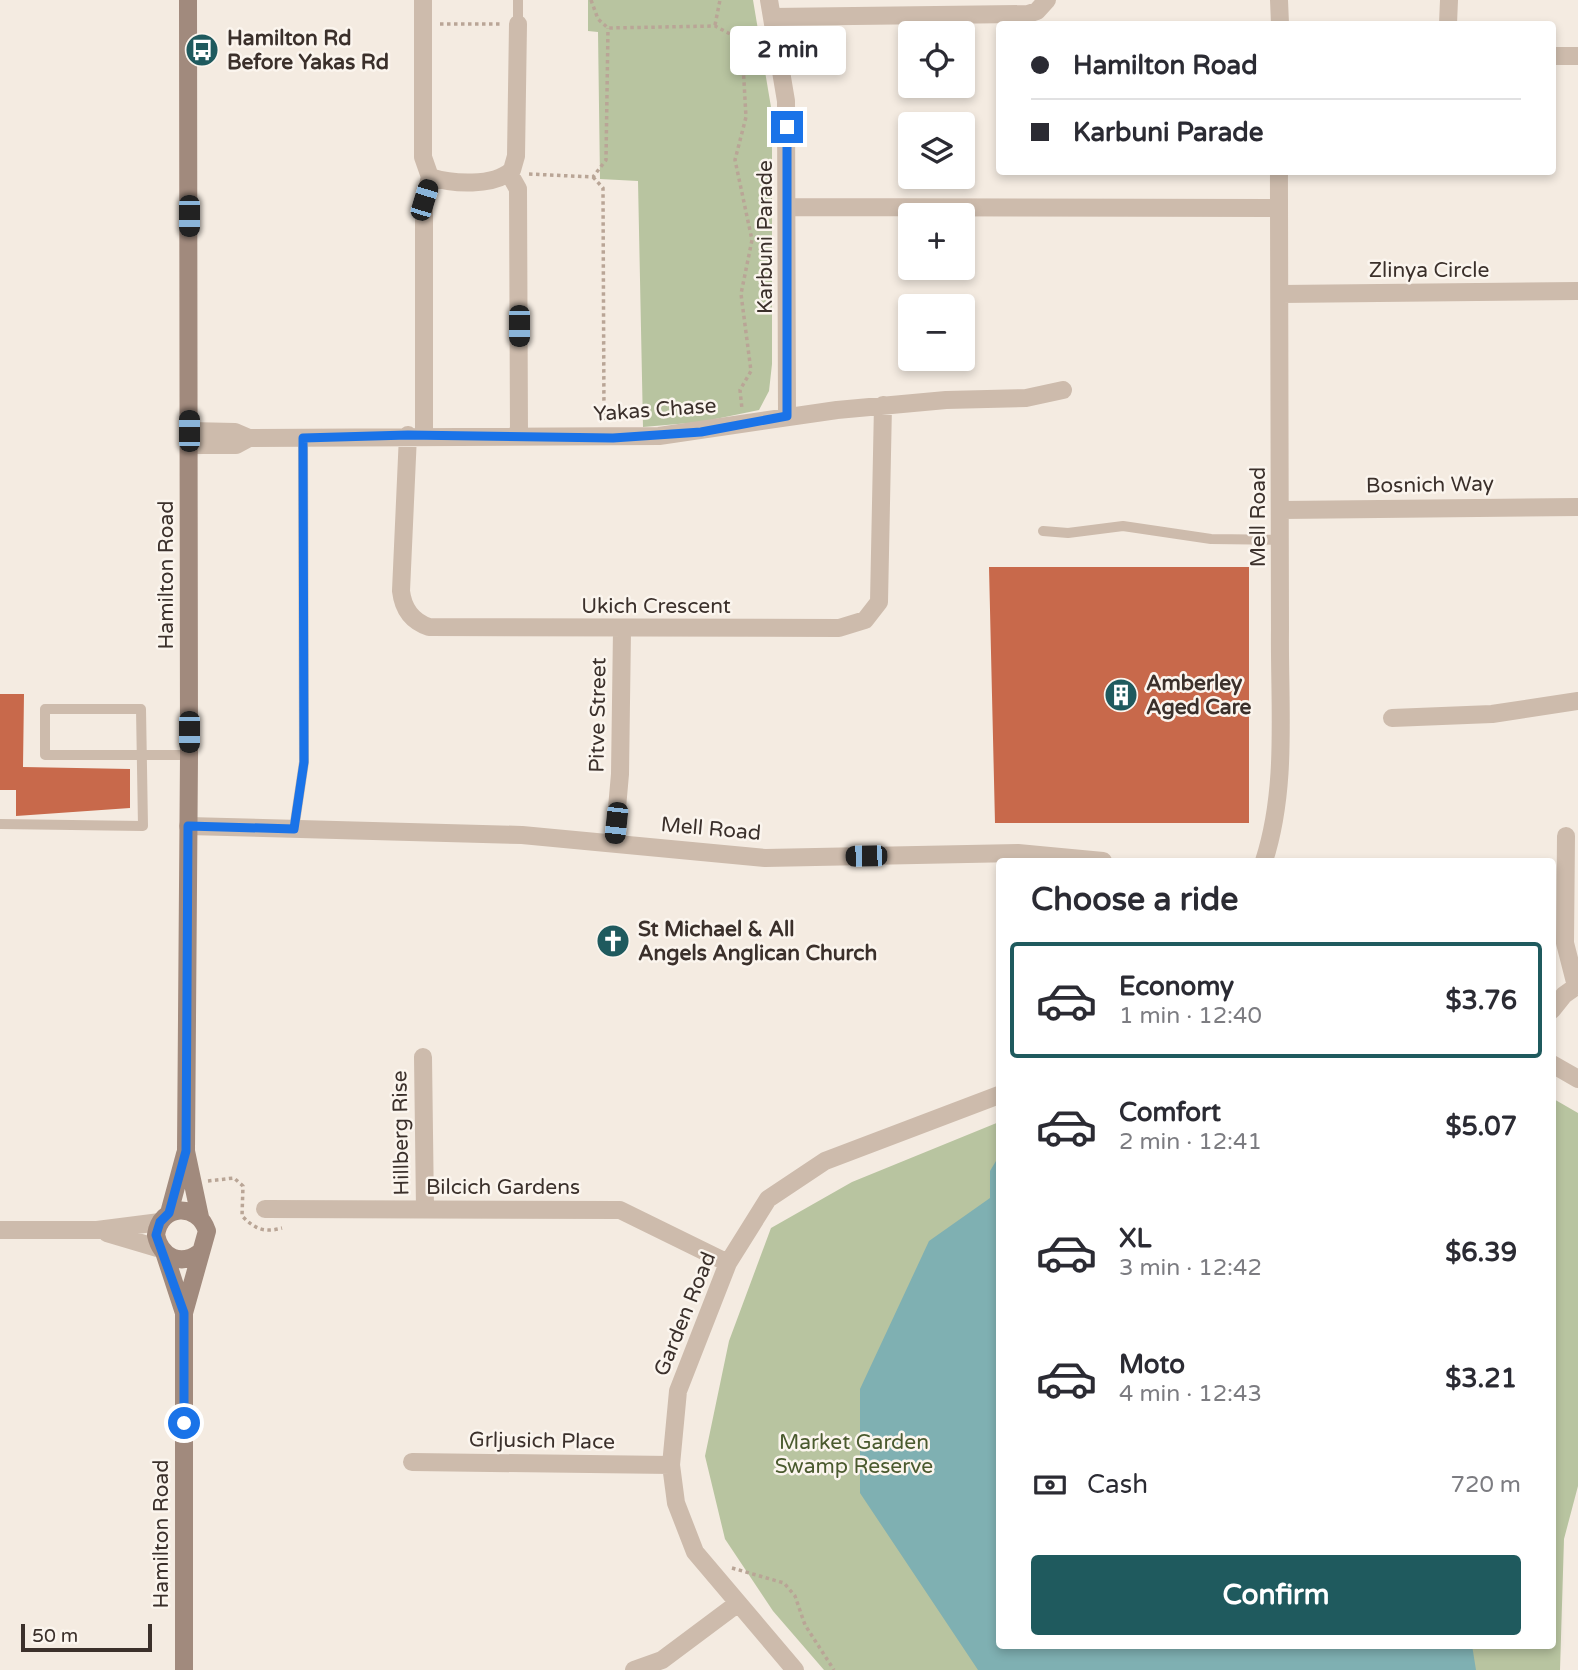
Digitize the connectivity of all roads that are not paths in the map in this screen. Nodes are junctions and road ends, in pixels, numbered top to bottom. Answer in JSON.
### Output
{"nodes":[{"id":1,"x":188,"y":0,"type":"edge"},
{"id":2,"x":423,"y":0,"type":"edge"},
{"id":3,"x":518,"y":0,"type":"edge"},
{"id":4,"x":1048,"y":0,"type":"edge"},
{"id":5,"x":1279,"y":0,"type":"edge"},
{"id":6,"x":1448,"y":0,"type":"edge"},
{"id":7,"x":771,"y":9,"type":"edge"},
{"id":8,"x":1280,"y":21,"type":"edge"},
{"id":9,"x":1448,"y":21,"type":"edge"},
{"id":10,"x":518,"y":24,"type":"joint"},
{"id":11,"x":1556,"y":56,"type":"edge"},
{"id":12,"x":1578,"y":56,"type":"edge"},
{"id":13,"x":510,"y":171,"type":"junction"},
{"id":14,"x":1279,"y":175,"type":"edge"},
{"id":15,"x":430,"y":177,"type":"junction"},
{"id":16,"x":788,"y":207,"type":"junction"},
{"id":17,"x":1279,"y":208,"type":"junction"},
{"id":18,"x":1578,"y":291,"type":"edge"},
{"id":19,"x":1281,"y":294,"type":"junction"},
{"id":20,"x":1063,"y":390,"type":"dead end"},
{"id":21,"x":883,"y":405,"type":"junction"},
{"id":22,"x":787,"y":416,"type":"junction"},
{"id":23,"x":416,"y":435,"type":"junction"},
{"id":24,"x":519,"y":436,"type":"junction"},
{"id":25,"x":189,"y":438,"type":"junction"},
{"id":26,"x":303,"y":438,"type":"junction"},
{"id":27,"x":1578,"y":507,"type":"edge"},
{"id":28,"x":1282,"y":510,"type":"junction"},
{"id":29,"x":1043,"y":531,"type":"dead end"},
{"id":30,"x":1281,"y":540,"type":"junction"},
{"id":31,"x":622,"y":630,"type":"junction"},
{"id":32,"x":1578,"y":701,"type":"edge"},
{"id":33,"x":1392,"y":718,"type":"dead end"},
{"id":34,"x":141,"y":755,"type":"junction"},
{"id":35,"x":190,"y":755,"type":"junction"},
{"id":36,"x":0,"y":824,"type":"edge"},
{"id":37,"x":188,"y":826,"type":"junction"},
{"id":38,"x":294,"y":829,"type":"junction"},
{"id":39,"x":1566,"y":836,"type":"dead end"},
{"id":40,"x":614,"y":842,"type":"junction"},
{"id":41,"x":1072,"y":858,"type":"edge"},
{"id":42,"x":1265,"y":858,"type":"edge"},
{"id":43,"x":1577,"y":986,"type":"edge"},
{"id":44,"x":1556,"y":1005,"type":"edge"},
{"id":45,"x":423,"y":1057,"type":"dead end"},
{"id":46,"x":1556,"y":1066,"type":"edge"},
{"id":47,"x":1578,"y":1079,"type":"edge"},
{"id":48,"x":996,"y":1096,"type":"edge"},
{"id":49,"x":186,"y":1151,"type":"junction"},
{"id":50,"x":265,"y":1209,"type":"dead end"},
{"id":51,"x":425,"y":1209,"type":"junction"},
{"id":52,"x":164,"y":1217,"type":"junction"},
{"id":53,"x":200,"y":1217,"type":"junction"},
{"id":54,"x":0,"y":1230,"type":"edge"},
{"id":55,"x":97,"y":1230,"type":"junction"},
{"id":56,"x":162,"y":1250,"type":"junction"},
{"id":57,"x":200,"y":1253,"type":"junction"},
{"id":58,"x":728,"y":1263,"type":"junction"},
{"id":59,"x":184,"y":1313,"type":"junction"},
{"id":60,"x":412,"y":1462,"type":"dead end"},
{"id":61,"x":671,"y":1465,"type":"junction"},
{"id":62,"x":737,"y":1604,"type":"junction"},
{"id":63,"x":184,"y":1670,"type":"edge"},
{"id":64,"x":634,"y":1670,"type":"edge"},
{"id":65,"x":795,"y":1670,"type":"edge"}],
"edges":[{"from":1,"to":25,"type":"main road","name":"Hamilton Road"},
{"from":2,"to":15,"type":"street"},
{"from":3,"to":10,"type":"lane"},
{"from":4,"to":7,"type":"street","name":"Karbuni Parade"},
{"from":5,"to":8,"type":"street"},
{"from":6,"to":9,"type":"street"},
{"from":7,"to":16,"type":"street","name":"Karbuni Parade"},
{"from":10,"to":13,"type":"street"},
{"from":11,"to":12,"type":"street"},
{"from":13,"to":15,"type":"street"},
{"from":13,"to":24,"type":"street"},
{"from":14,"to":17,"type":"street","name":"Mell Road"},
{"from":15,"to":23,"type":"street"},
{"from":16,"to":17,"type":"street"},
{"from":16,"to":22,"type":"street","name":"Karbuni Parade"},
{"from":17,"to":19,"type":"street","name":"Mell Road"},
{"from":18,"to":19,"type":"street","name":"Zlinya Circle"},
{"from":19,"to":28,"type":"street","name":"Mell Road"},
{"from":20,"to":21,"type":"street","name":"Yakas Chase"},
{"from":21,"to":22,"type":"street","name":"Yakas Chase"},
{"from":21,"to":31,"type":"street","name":"Ukich Crescent"},
{"from":22,"to":24,"type":"street","name":"Yakas Chase"},
{"from":23,"to":24,"type":"street","name":"Yakas Chase"},
{"from":23,"to":26,"type":"street","name":"Yakas Chase"},
{"from":23,"to":31,"type":"street","name":"Ukich Crescent"},
{"from":25,"to":26,"type":"street","name":"Yakas Chase"},
{"from":25,"to":35,"type":"main road","name":"Hamilton Road"},
{"from":26,"to":38,"type":"lane"},
{"from":27,"to":28,"type":"street","name":"Bosnich Way"},
{"from":28,"to":30,"type":"street","name":"Mell Road"},
{"from":29,"to":30,"type":"lane"},
{"from":30,"to":42,"type":"street","name":"Mell Road"},
{"from":31,"to":40,"type":"street","name":"Pitve Street"},
{"from":32,"to":33,"type":"street"},
{"from":34,"to":34,"type":"lane"},
{"from":34,"to":35,"type":"lane"},
{"from":34,"to":36,"type":"lane"},
{"from":35,"to":37,"type":"main road","name":"Hamilton Road"},
{"from":37,"to":38,"type":"street","name":"Mell Road"},
{"from":37,"to":49,"type":"main road","name":"Hamilton Road"},
{"from":38,"to":40,"type":"street","name":"Mell Road"},
{"from":39,"to":43,"type":"street"},
{"from":40,"to":41,"type":"street","name":"Mell Road"},
{"from":43,"to":44,"type":"street"},
{"from":45,"to":51,"type":"street","name":"Hillberg Rise"},
{"from":46,"to":47,"type":"street"},
{"from":48,"to":58,"type":"street","name":"Garden Road"},
{"from":49,"to":52,"type":"main road","name":"Hamilton Road"},
{"from":49,"to":53,"type":"main road","name":"Hamilton Road"},
{"from":50,"to":51,"type":"street","name":"Bilcich Gardens"},
{"from":51,"to":58,"type":"street","name":"Bilcich Gardens"},
{"from":52,"to":53,"type":"main road"},
{"from":52,"to":55,"type":"street"},
{"from":52,"to":56,"type":"main road"},
{"from":53,"to":57,"type":"main road"},
{"from":54,"to":55,"type":"street"},
{"from":55,"to":56,"type":"street"},
{"from":56,"to":57,"type":"main road"},
{"from":56,"to":59,"type":"main road","name":"Hamilton Road"},
{"from":57,"to":59,"type":"main road","name":"Hamilton Road"},
{"from":58,"to":61,"type":"street","name":"Garden Road"},
{"from":59,"to":63,"type":"main road","name":"Hamilton Road"},
{"from":60,"to":61,"type":"street","name":"Grljusich Place"},
{"from":61,"to":62,"type":"street","name":"Garden Road"},
{"from":62,"to":64,"type":"street"},
{"from":62,"to":65,"type":"street","name":"Garden Road"}]}
